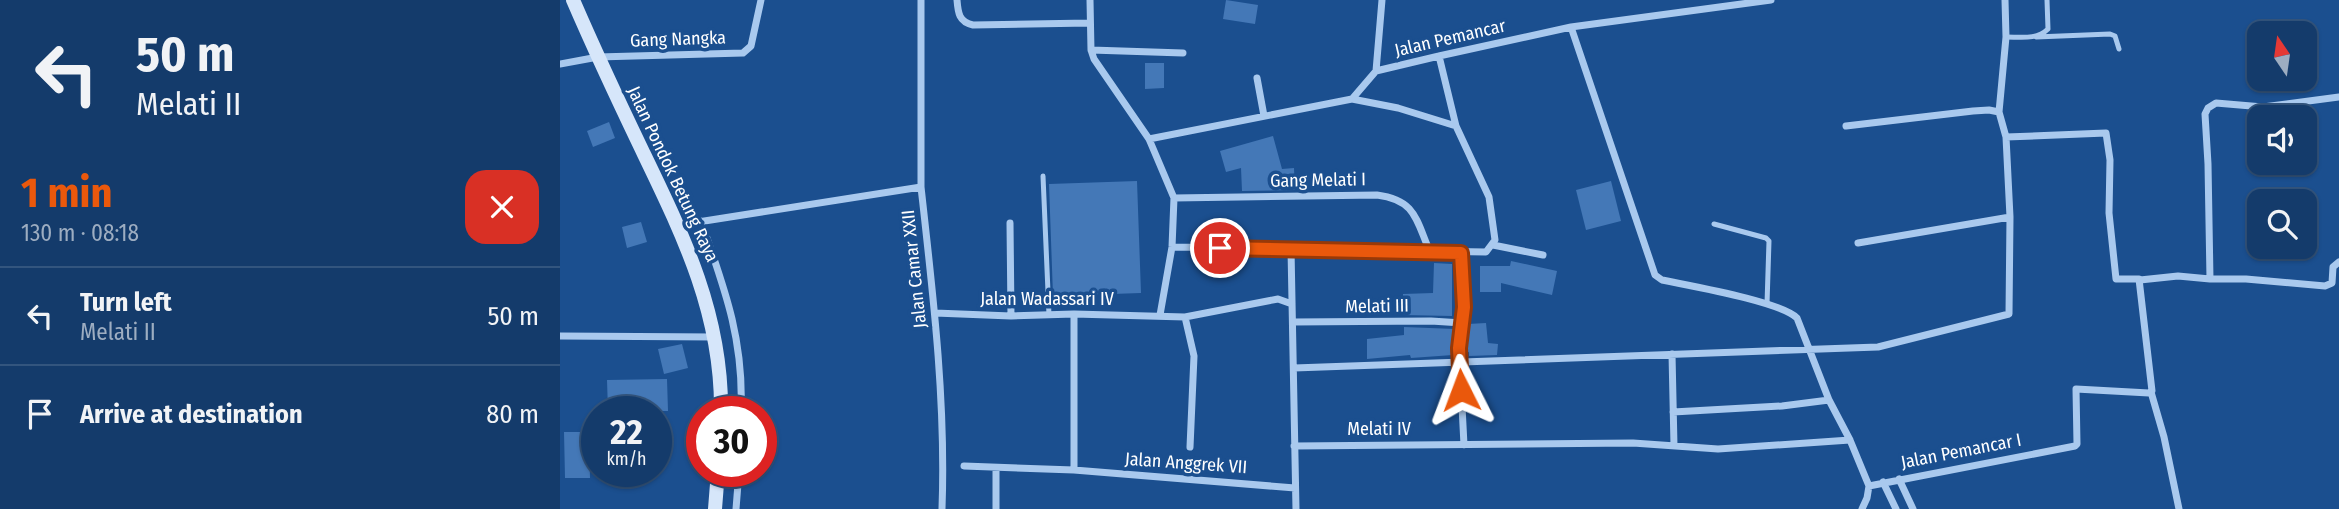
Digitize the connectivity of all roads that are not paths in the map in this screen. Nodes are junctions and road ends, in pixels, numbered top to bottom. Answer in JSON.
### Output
{"nodes":[{"id":1,"x":573,"y":0,"type":"edge"},
{"id":2,"x":761,"y":0,"type":"edge"},
{"id":3,"x":921,"y":0,"type":"edge"},
{"id":4,"x":957,"y":0,"type":"edge"},
{"id":5,"x":1090,"y":0,"type":"edge"},
{"id":6,"x":1382,"y":0,"type":"edge"},
{"id":7,"x":1771,"y":0,"type":"edge"},
{"id":8,"x":2005,"y":0,"type":"edge"},
{"id":9,"x":2048,"y":0,"type":"edge"},
{"id":10,"x":1731,"y":3,"type":"edge"},
{"id":11,"x":1089,"y":23,"type":"junction"},
{"id":12,"x":1571,"y":27,"type":"junction"},
{"id":13,"x":2006,"y":37,"type":"junction"},
{"id":14,"x":2036,"y":37,"type":"junction"},
{"id":15,"x":2119,"y":49,"type":"dead end"},
{"id":16,"x":1091,"y":50,"type":"junction"},
{"id":17,"x":1182,"y":53,"type":"dead end"},
{"id":18,"x":1439,"y":56,"type":"junction"},
{"id":19,"x":598,"y":57,"type":"junction"},
{"id":20,"x":560,"y":64,"type":"edge"},
{"id":21,"x":1376,"y":71,"type":"junction"},
{"id":22,"x":1257,"y":78,"type":"dead end"},
{"id":23,"x":2339,"y":97,"type":"edge"},
{"id":24,"x":1352,"y":99,"type":"junction"},
{"id":25,"x":1264,"y":116,"type":"junction"},
{"id":26,"x":2001,"y":116,"type":"junction"},
{"id":27,"x":1456,"y":126,"type":"junction"},
{"id":28,"x":1846,"y":126,"type":"dead end"},
{"id":29,"x":2006,"y":137,"type":"junction"},
{"id":30,"x":1149,"y":139,"type":"junction"},
{"id":31,"x":1043,"y":176,"type":"dead end"},
{"id":32,"x":921,"y":187,"type":"junction"},
{"id":33,"x":1174,"y":198,"type":"junction"},
{"id":34,"x":2010,"y":217,"type":"junction"},
{"id":35,"x":701,"y":221,"type":"junction"},
{"id":36,"x":1010,"y":223,"type":"dead end"},
{"id":37,"x":1714,"y":224,"type":"dead end"},
{"id":38,"x":678,"y":225,"type":"junction"},
{"id":39,"x":1858,"y":243,"type":"dead end"},
{"id":40,"x":1493,"y":245,"type":"junction"},
{"id":41,"x":1172,"y":247,"type":"junction"},
{"id":42,"x":1291,"y":249,"type":"junction"},
{"id":43,"x":1430,"y":252,"type":"junction"},
{"id":44,"x":1461,"y":253,"type":"junction"},
{"id":45,"x":1543,"y":255,"type":"dead end"},
{"id":46,"x":2339,"y":262,"type":"edge"},
{"id":47,"x":2210,"y":279,"type":"junction"},
{"id":48,"x":2140,"y":280,"type":"junction"},
{"id":49,"x":1292,"y":304,"type":"junction"},
{"id":50,"x":1767,"y":304,"type":"junction"},
{"id":51,"x":935,"y":313,"type":"junction"},
{"id":52,"x":1049,"y":314,"type":"junction"},
{"id":53,"x":1074,"y":314,"type":"junction"},
{"id":54,"x":1160,"y":315,"type":"junction"},
{"id":55,"x":1011,"y":316,"type":"junction"},
{"id":56,"x":1189,"y":317,"type":"junction"},
{"id":57,"x":1293,"y":322,"type":"junction"},
{"id":58,"x":1462,"y":323,"type":"junction"},
{"id":59,"x":560,"y":336,"type":"edge"},
{"id":60,"x":715,"y":337,"type":"junction"},
{"id":61,"x":1811,"y":349,"type":"junction"},
{"id":62,"x":1672,"y":354,"type":"junction"},
{"id":63,"x":1459,"y":362,"type":"junction"},
{"id":64,"x":1294,"y":368,"type":"junction"},
{"id":65,"x":2150,"y":393,"type":"junction"},
{"id":66,"x":721,"y":396,"type":"edge"},
{"id":67,"x":741,"y":396,"type":"edge"},
{"id":68,"x":1829,"y":400,"type":"junction"},
{"id":69,"x":1673,"y":412,"type":"junction"},
{"id":70,"x":1850,"y":440,"type":"junction"},
{"id":71,"x":1464,"y":445,"type":"junction"},
{"id":72,"x":1294,"y":446,"type":"junction"},
{"id":73,"x":1674,"y":446,"type":"junction"},
{"id":74,"x":1190,"y":447,"type":"dead end"},
{"id":75,"x":964,"y":466,"type":"dead end"},
{"id":76,"x":996,"y":468,"type":"junction"},
{"id":77,"x":1074,"y":470,"type":"junction"},
{"id":78,"x":1899,"y":479,"type":"junction"},
{"id":79,"x":1883,"y":482,"type":"junction"},
{"id":80,"x":1868,"y":485,"type":"junction"},
{"id":81,"x":717,"y":487,"type":"edge"},
{"id":82,"x":738,"y":487,"type":"edge"},
{"id":83,"x":1295,"y":488,"type":"junction"},
{"id":84,"x":715,"y":509,"type":"edge"},
{"id":85,"x":736,"y":509,"type":"edge"},
{"id":86,"x":942,"y":509,"type":"edge"},
{"id":87,"x":996,"y":509,"type":"edge"},
{"id":88,"x":1296,"y":509,"type":"edge"},
{"id":89,"x":1862,"y":509,"type":"edge"},
{"id":90,"x":1896,"y":509,"type":"edge"},
{"id":91,"x":1913,"y":509,"type":"edge"},
{"id":92,"x":2179,"y":509,"type":"edge"}],
"edges":[{"from":1,"to":19,"type":"main road","name":"Jalan Pondok Betung Raya"},
{"from":2,"to":19,"type":"street","name":"Gang Nangka"},
{"from":3,"to":32,"type":"street"},
{"from":4,"to":11,"type":"street"},
{"from":5,"to":11,"type":"street"},
{"from":6,"to":21,"type":"street"},
{"from":7,"to":10,"type":"street","name":"Jalan Pemancar"},
{"from":8,"to":13,"type":"street"},
{"from":9,"to":14,"type":"lane"},
{"from":10,"to":12,"type":"street","name":"Jalan Pemancar"},
{"from":11,"to":16,"type":"street"},
{"from":12,"to":18,"type":"street","name":"Jalan Pemancar"},
{"from":12,"to":50,"type":"street"},
{"from":13,"to":14,"type":"lane"},
{"from":13,"to":26,"type":"street"},
{"from":14,"to":15,"type":"lane"},
{"from":16,"to":17,"type":"street"},
{"from":16,"to":30,"type":"street"},
{"from":18,"to":21,"type":"street","name":"Jalan Pemancar"},
{"from":18,"to":27,"type":"street"},
{"from":19,"to":20,"type":"street","name":"Gang Nangka"},
{"from":19,"to":38,"type":"main road","name":"Jalan Pondok Betung Raya"},
{"from":21,"to":24,"type":"street","name":"Jalan Pemancar"},
{"from":22,"to":25,"type":"street"},
{"from":23,"to":47,"type":"street"},
{"from":24,"to":25,"type":"street"},
{"from":24,"to":27,"type":"street"},
{"from":25,"to":30,"type":"street"},
{"from":26,"to":28,"type":"street"},
{"from":26,"to":29,"type":"street"},
{"from":27,"to":40,"type":"street"},
{"from":29,"to":34,"type":"street"},
{"from":29,"to":48,"type":"street"},
{"from":30,"to":33,"type":"street"},
{"from":31,"to":52,"type":"lane"},
{"from":32,"to":35,"type":"street","name":"Jalan Camar XXII"},
{"from":32,"to":51,"type":"street","name":"Jalan Camar XXII"},
{"from":33,"to":41,"type":"street"},
{"from":33,"to":43,"type":"street","name":"Gang Melati I"},
{"from":34,"to":39,"type":"street"},
{"from":34,"to":61,"type":"street"},
{"from":35,"to":38,"type":"street","name":"Jalan Camar XXII"},
{"from":35,"to":67,"type":"street"},
{"from":36,"to":55,"type":"street"},
{"from":37,"to":50,"type":"lane"},
{"from":38,"to":60,"type":"main road","name":"Jalan Pondok Betung Raya"},
{"from":40,"to":44,"type":"street"},
{"from":40,"to":45,"type":"street"},
{"from":41,"to":42,"type":"street"},
{"from":41,"to":54,"type":"street"},
{"from":42,"to":43,"type":"street"},
{"from":42,"to":49,"type":"street"},
{"from":43,"to":44,"type":"street"},
{"from":44,"to":58,"type":"street"},
{"from":46,"to":47,"type":"street"},
{"from":47,"to":48,"type":"street"},
{"from":48,"to":65,"type":"street"},
{"from":49,"to":56,"type":"street","name":"Jalan Wadassari IV"},
{"from":49,"to":57,"type":"street"},
{"from":50,"to":61,"type":"street"},
{"from":51,"to":55,"type":"street","name":"Jalan Wadassari IV"},
{"from":51,"to":86,"type":"street","name":"Jalan Camar XXII"},
{"from":52,"to":53,"type":"street","name":"Jalan Wadassari IV"},
{"from":52,"to":55,"type":"street","name":"Jalan Wadassari IV"},
{"from":53,"to":54,"type":"street","name":"Jalan Wadassari IV"},
{"from":53,"to":77,"type":"street"},
{"from":54,"to":56,"type":"street","name":"Jalan Wadassari IV"},
{"from":56,"to":74,"type":"street"},
{"from":57,"to":58,"type":"street","name":"Melati III"},
{"from":57,"to":64,"type":"street"},
{"from":58,"to":63,"type":"street"},
{"from":59,"to":60,"type":"street"},
{"from":60,"to":66,"type":"main road","name":"Jalan Pondok Betung Raya"},
{"from":61,"to":62,"type":"street"},
{"from":61,"to":68,"type":"street"},
{"from":62,"to":63,"type":"street"},
{"from":62,"to":69,"type":"street"},
{"from":63,"to":64,"type":"street"},
{"from":63,"to":71,"type":"street"},
{"from":64,"to":72,"type":"street"},
{"from":65,"to":78,"type":"street","name":"Jalan Pemancar I"},
{"from":65,"to":92,"type":"street"},
{"from":68,"to":69,"type":"street"},
{"from":68,"to":70,"type":"street"},
{"from":69,"to":73,"type":"street"},
{"from":70,"to":73,"type":"street","name":"Melati IV"},
{"from":70,"to":80,"type":"street"},
{"from":71,"to":72,"type":"street","name":"Melati IV"},
{"from":71,"to":73,"type":"street","name":"Melati IV"},
{"from":72,"to":83,"type":"street"},
{"from":75,"to":76,"type":"street","name":"Jalan Anggrek VII"},
{"from":76,"to":77,"type":"street","name":"Jalan Anggrek VII"},
{"from":76,"to":87,"type":"street"},
{"from":77,"to":83,"type":"street","name":"Jalan Anggrek VII"},
{"from":78,"to":79,"type":"street","name":"Jalan Pemancar I"},
{"from":78,"to":91,"type":"street"},
{"from":79,"to":80,"type":"street","name":"Jalan Pemancar I"},
{"from":79,"to":90,"type":"street"},
{"from":80,"to":89,"type":"street"},
{"from":81,"to":84,"type":"main road"},
{"from":82,"to":85,"type":"street"},
{"from":83,"to":88,"type":"street"}]}
